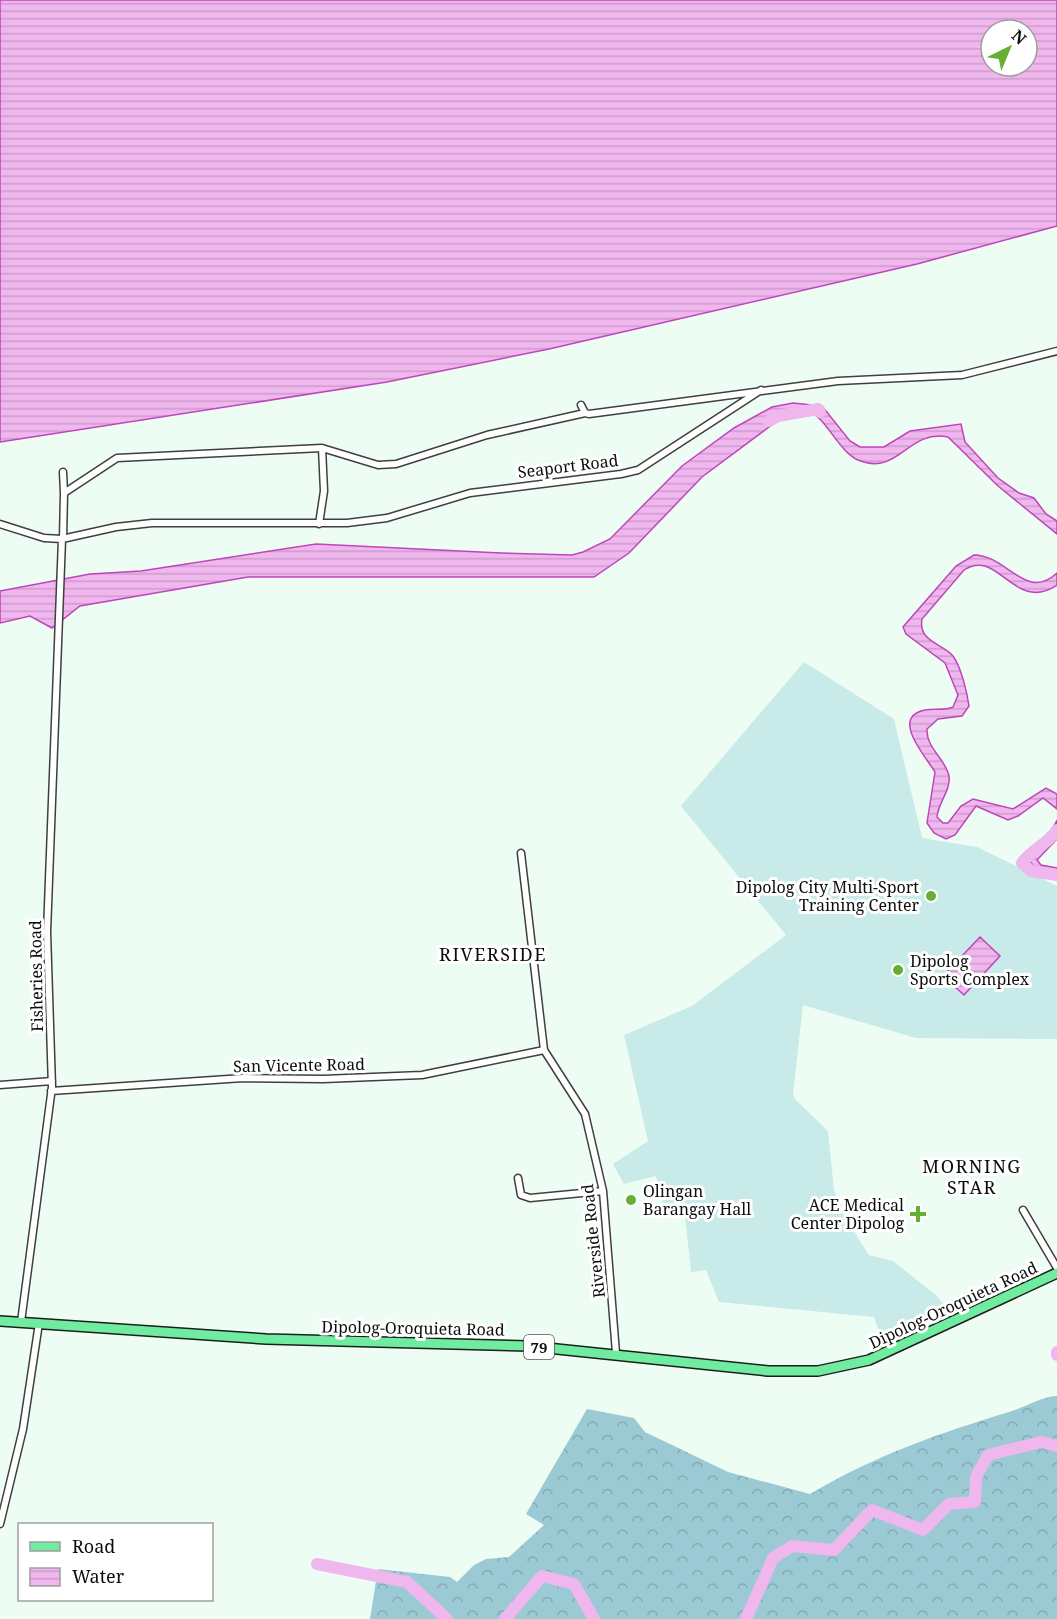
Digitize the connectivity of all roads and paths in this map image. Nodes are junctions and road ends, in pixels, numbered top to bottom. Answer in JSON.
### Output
{"nodes":[{"id":1,"x":1057,"y":351,"type":"edge"},
{"id":2,"x":761,"y":390,"type":"junction"},
{"id":3,"x":581,"y":405,"type":"dead end"},
{"id":4,"x":585,"y":413,"type":"junction"},
{"id":5,"x":322,"y":448,"type":"junction"},
{"id":6,"x":63,"y":472,"type":"dead end"},
{"id":7,"x":64,"y":493,"type":"junction"},
{"id":8,"x":0,"y":524,"type":"edge"},
{"id":9,"x":319,"y":524,"type":"junction"},
{"id":10,"x":62,"y":539,"type":"junction"},
{"id":11,"x":521,"y":853,"type":"dead end"},
{"id":12,"x":544,"y":1050,"type":"junction"},
{"id":13,"x":52,"y":1081,"type":"junction"},
{"id":14,"x":0,"y":1085,"type":"edge"},
{"id":15,"x":51,"y":1091,"type":"junction"},
{"id":16,"x":518,"y":1178,"type":"dead end"},
{"id":17,"x":603,"y":1191,"type":"junction"},
{"id":18,"x":1023,"y":1209,"type":"dead end"},
{"id":19,"x":1057,"y":1268,"type":"edge"},
{"id":20,"x":1057,"y":1273,"type":"edge"},
{"id":21,"x":0,"y":1321,"type":"edge"},
{"id":22,"x":21,"y":1322,"type":"junction"},
{"id":23,"x":39,"y":1323,"type":"junction"},
{"id":24,"x":615,"y":1353,"type":"junction"},
{"id":25,"x":0,"y":1524,"type":"edge"}],
"edges":[{"from":1,"to":2,"type":"street","name":"Seaport Road"},
{"from":2,"to":4,"type":"street"},
{"from":2,"to":9,"type":"street","name":"Seaport Road"},
{"from":3,"to":4,"type":"street"},
{"from":4,"to":5,"type":"street"},
{"from":5,"to":7,"type":"street"},
{"from":5,"to":9,"type":"street"},
{"from":6,"to":7,"type":"street","name":"Fisheries Road"},
{"from":7,"to":10,"type":"street","name":"Fisheries Road"},
{"from":8,"to":10,"type":"street","name":"Seaport Road"},
{"from":9,"to":10,"type":"street","name":"Seaport Road"},
{"from":10,"to":13,"type":"street","name":"Fisheries Road"},
{"from":11,"to":12,"type":"street","name":"Riverside Road"},
{"from":12,"to":15,"type":"street","name":"San Vicente Road"},
{"from":12,"to":17,"type":"street","name":"Riverside Road"},
{"from":13,"to":14,"type":"street"},
{"from":13,"to":15,"type":"street","name":"Fisheries Road"},
{"from":15,"to":22,"type":"street","name":"Fisheries Road"},
{"from":16,"to":17,"type":"street"},
{"from":17,"to":24,"type":"street","name":"Riverside Road"},
{"from":18,"to":19,"type":"street"},
{"from":20,"to":24,"type":"main road","name":"Dipolog-Oroquieta Road","number":"79"},
{"from":21,"to":22,"type":"main road","name":"Dipolog-Oroquieta Road","number":"79"},
{"from":22,"to":23,"type":"main road","name":"Dipolog-Oroquieta Road","number":"79"},
{"from":23,"to":24,"type":"main road","name":"Dipolog-Oroquieta Road","number":"79"},
{"from":23,"to":25,"type":"street"}]}
